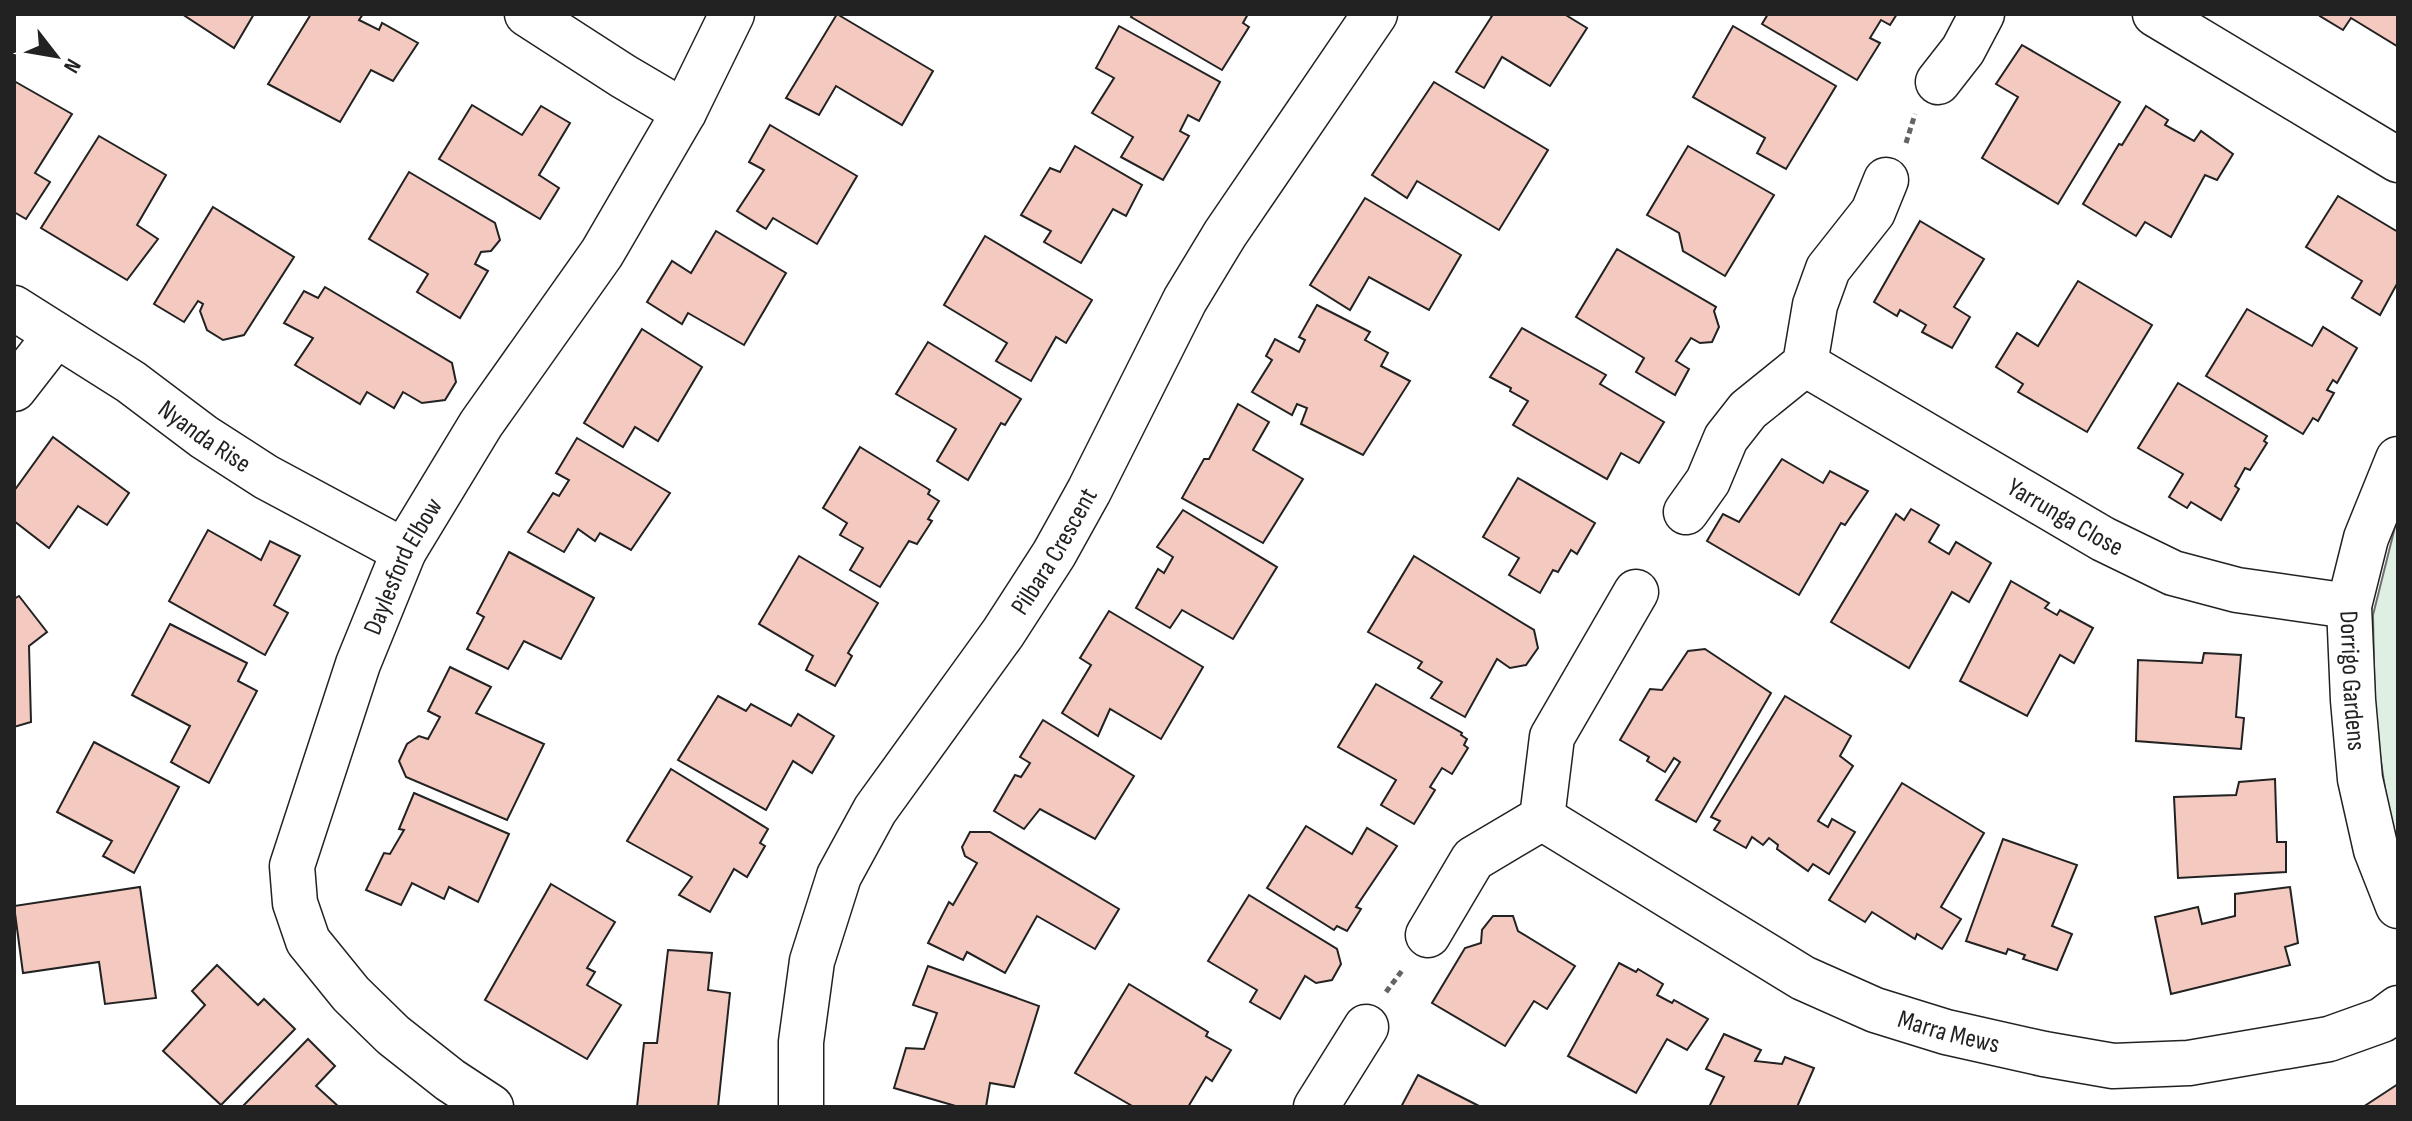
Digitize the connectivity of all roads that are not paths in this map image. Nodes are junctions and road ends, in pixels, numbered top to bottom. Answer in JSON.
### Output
{"nodes":[{"id":1,"x":527,"y":14,"type":"edge"},
{"id":2,"x":732,"y":14,"type":"edge"},
{"id":3,"x":1375,"y":14,"type":"edge"},
{"id":4,"x":1982,"y":14,"type":"edge"},
{"id":5,"x":2155,"y":14,"type":"edge"},
{"id":6,"x":1938,"y":82,"type":"road end"},
{"id":7,"x":684,"y":112,"type":"junction"},
{"id":8,"x":2398,"y":160,"type":"edge"},
{"id":9,"x":1886,"y":180,"type":"road end"},
{"id":10,"x":14,"y":308,"type":"edge"},
{"id":11,"x":56,"y":335,"type":"junction"},
{"id":12,"x":1805,"y":364,"type":"junction"},
{"id":13,"x":14,"y":389,"type":"edge"},
{"id":14,"x":2398,"y":459,"type":"edge"},
{"id":15,"x":1686,"y":512,"type":"dead end"},
{"id":16,"x":404,"y":551,"type":"junction"},
{"id":17,"x":1636,"y":592,"type":"dead end"},
{"id":18,"x":2349,"y":606,"type":"junction"},
{"id":19,"x":1542,"y":818,"type":"junction"},
{"id":20,"x":2398,"y":906,"type":"edge"},
{"id":21,"x":1428,"y":935,"type":"road end"},
{"id":22,"x":2398,"y":1008,"type":"edge"},
{"id":23,"x":1366,"y":1027,"type":"road end"},
{"id":24,"x":491,"y":1107,"type":"edge"},
{"id":25,"x":801,"y":1107,"type":"edge"},
{"id":26,"x":1316,"y":1107,"type":"edge"}],
"edges":[{"from":1,"to":7,"type":"street"},
{"from":2,"to":7,"type":"street","name":"Daylesford Elbow"},
{"from":3,"to":25,"type":"street","name":"Pilbara Crescent"},
{"from":4,"to":6,"type":"street"},
{"from":5,"to":8,"type":"street"},
{"from":7,"to":16,"type":"street","name":"Daylesford Elbow"},
{"from":9,"to":12,"type":"street"},
{"from":10,"to":11,"type":"street","name":"Nyanda Rise"},
{"from":11,"to":13,"type":"street"},
{"from":11,"to":16,"type":"street","name":"Nyanda Rise"},
{"from":12,"to":15,"type":"street"},
{"from":12,"to":18,"type":"street","name":"Yarrunga Close"},
{"from":14,"to":18,"type":"street","name":"Dorrigo Gardens"},
{"from":16,"to":24,"type":"street","name":"Daylesford Elbow"},
{"from":17,"to":19,"type":"street"},
{"from":18,"to":20,"type":"street","name":"Dorrigo Gardens"},
{"from":19,"to":21,"type":"street"},
{"from":19,"to":22,"type":"street","name":"Marra Mews"},
{"from":23,"to":26,"type":"street"}]}
